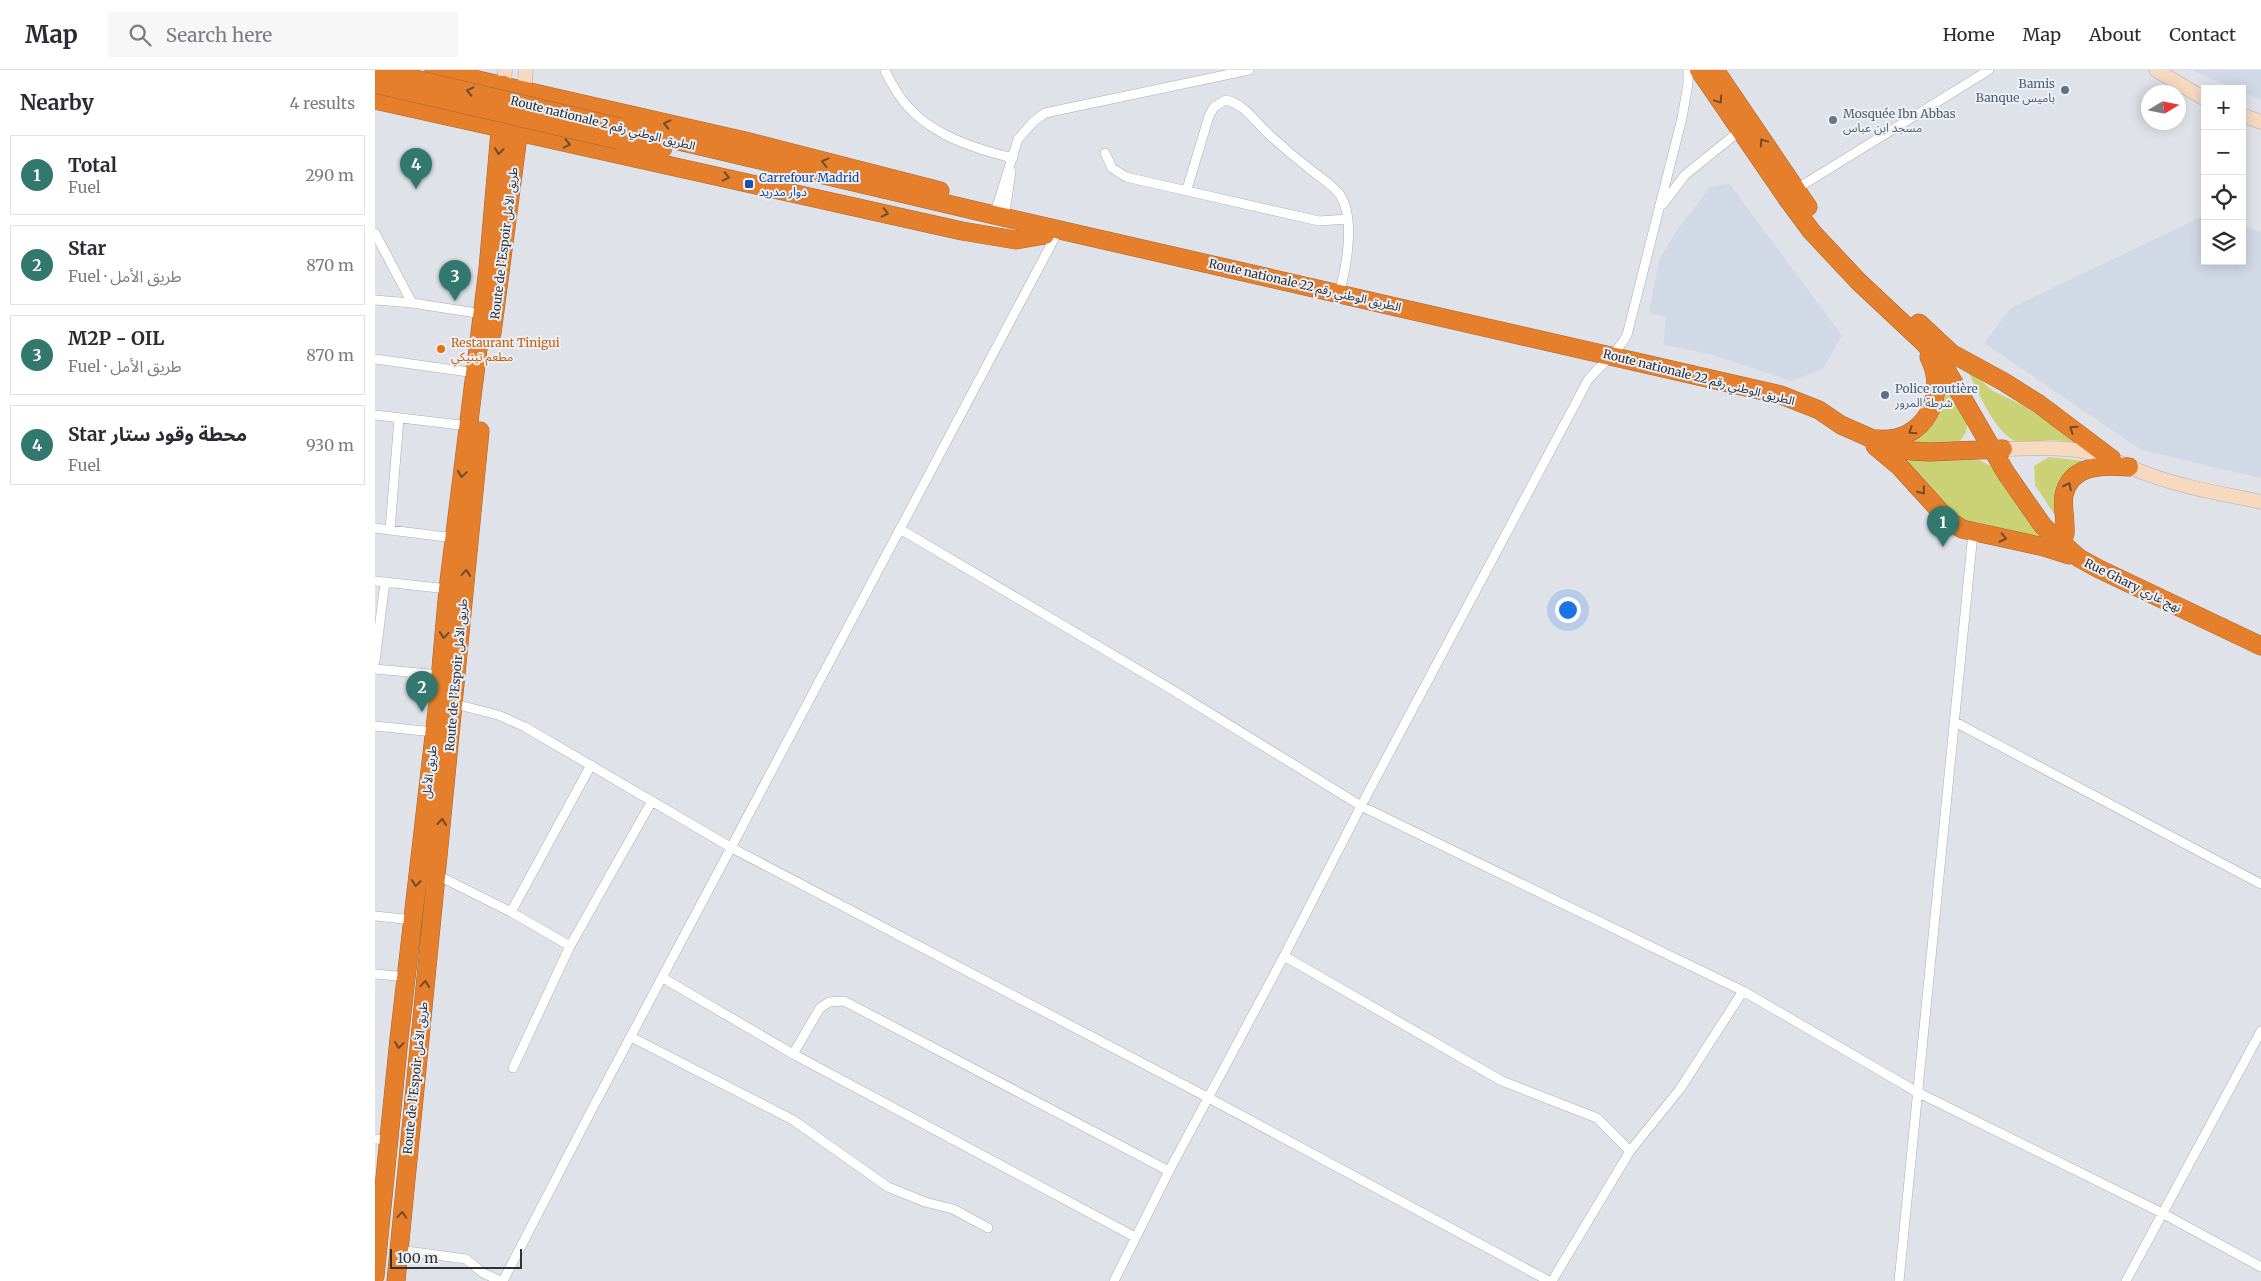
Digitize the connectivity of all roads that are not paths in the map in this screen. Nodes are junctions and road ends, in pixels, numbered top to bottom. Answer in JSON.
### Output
{"nodes":[{"id":1,"x":377,"y":70,"type":"edge"},
{"id":2,"x":433,"y":70,"type":"edge"},
{"id":3,"x":526,"y":70,"type":"edge"},
{"id":4,"x":885,"y":70,"type":"edge"},
{"id":5,"x":1249,"y":70,"type":"edge"},
{"id":6,"x":1689,"y":70,"type":"edge"},
{"id":7,"x":1699,"y":70,"type":"edge"},
{"id":8,"x":1715,"y":70,"type":"edge"},
{"id":9,"x":1989,"y":70,"type":"edge"},
{"id":10,"x":2156,"y":70,"type":"edge"},
{"id":11,"x":505,"y":78,"type":"edge"},
{"id":12,"x":375,"y":84,"type":"edge"},
{"id":13,"x":524,"y":91,"type":"junction"},
{"id":14,"x":2201,"y":96,"type":"edge"},
{"id":15,"x":375,"y":100,"type":"edge"},
{"id":16,"x":2246,"y":116,"type":"edge"},
{"id":17,"x":2261,"y":122,"type":"edge"},
{"id":18,"x":1745,"y":127,"type":"junction"},
{"id":19,"x":501,"y":130,"type":"junction"},
{"id":20,"x":519,"y":133,"type":"junction"},
{"id":21,"x":618,"y":133,"type":"junction"},
{"id":22,"x":1105,"y":153,"type":"dead end"},
{"id":23,"x":1012,"y":161,"type":"junction"},
{"id":24,"x":828,"y":181,"type":"joint"},
{"id":25,"x":1187,"y":190,"type":"junction"},
{"id":26,"x":1791,"y":194,"type":"junction"},
{"id":27,"x":1660,"y":208,"type":"junction"},
{"id":28,"x":1347,"y":218,"type":"junction"},
{"id":29,"x":996,"y":219,"type":"junction"},
{"id":30,"x":375,"y":233,"type":"edge"},
{"id":31,"x":1050,"y":236,"type":"junction"},
{"id":32,"x":379,"y":251,"type":"edge"},
{"id":33,"x":488,"y":269,"type":"joint"},
{"id":34,"x":1338,"y":297,"type":"junction"},
{"id":35,"x":375,"y":300,"type":"edge"},
{"id":36,"x":412,"y":303,"type":"junction"},
{"id":37,"x":483,"y":314,"type":"junction"},
{"id":38,"x":1923,"y":342,"type":"junction"},
{"id":39,"x":1951,"y":353,"type":"junction"},
{"id":40,"x":375,"y":358,"type":"edge"},
{"id":41,"x":1608,"y":360,"type":"junction"},
{"id":42,"x":475,"y":373,"type":"junction"},
{"id":43,"x":375,"y":415,"type":"edge"},
{"id":44,"x":399,"y":418,"type":"junction"},
{"id":45,"x":469,"y":426,"type":"junction"},
{"id":46,"x":1864,"y":436,"type":"junction"},
{"id":47,"x":1997,"y":449,"type":"junction"},
{"id":48,"x":2112,"y":459,"type":"junction"},
{"id":49,"x":2129,"y":467,"type":"junction"},
{"id":50,"x":2261,"y":502,"type":"edge"},
{"id":51,"x":375,"y":528,"type":"edge"},
{"id":52,"x":900,"y":529,"type":"junction"},
{"id":53,"x":390,"y":530,"type":"junction"},
{"id":54,"x":1973,"y":532,"type":"junction"},
{"id":55,"x":454,"y":538,"type":"junction"},
{"id":56,"x":2055,"y":541,"type":"junction"},
{"id":57,"x":380,"y":582,"type":"edge"},
{"id":58,"x":447,"y":590,"type":"junction"},
{"id":59,"x":2261,"y":635,"type":"edge"},
{"id":60,"x":2261,"y":646,"type":"edge"},
{"id":61,"x":375,"y":661,"type":"edge"},
{"id":62,"x":375,"y":669,"type":"edge"},
{"id":63,"x":440,"y":676,"type":"junction"},
{"id":64,"x":445,"y":702,"type":"junction"},
{"id":65,"x":1955,"y":722,"type":"junction"},
{"id":66,"x":375,"y":726,"type":"edge"},
{"id":67,"x":434,"y":732,"type":"junction"},
{"id":68,"x":591,"y":765,"type":"junction"},
{"id":69,"x":652,"y":802,"type":"junction"},
{"id":70,"x":1361,"y":806,"type":"junction"},
{"id":71,"x":732,"y":848,"type":"junction"},
{"id":72,"x":437,"y":875,"type":"junction"},
{"id":73,"x":2261,"y":884,"type":"edge"},
{"id":74,"x":511,"y":912,"type":"junction"},
{"id":75,"x":375,"y":916,"type":"edge"},
{"id":76,"x":413,"y":920,"type":"junction"},
{"id":77,"x":571,"y":946,"type":"junction"},
{"id":78,"x":1284,"y":956,"type":"junction"},
{"id":79,"x":375,"y":974,"type":"edge"},
{"id":80,"x":407,"y":977,"type":"junction"},
{"id":81,"x":663,"y":978,"type":"junction"},
{"id":82,"x":1743,"y":991,"type":"junction"},
{"id":83,"x":2261,"y":1031,"type":"edge"},
{"id":84,"x":631,"y":1037,"type":"junction"},
{"id":85,"x":793,"y":1054,"type":"junction"},
{"id":86,"x":513,"y":1068,"type":"dead end"},
{"id":87,"x":1917,"y":1092,"type":"junction"},
{"id":88,"x":1207,"y":1097,"type":"junction"},
{"id":89,"x":382,"y":1139,"type":"edge"},
{"id":90,"x":1630,"y":1151,"type":"junction"},
{"id":91,"x":1169,"y":1171,"type":"junction"},
{"id":92,"x":2163,"y":1213,"type":"junction"},
{"id":93,"x":378,"y":1228,"type":"edge"},
{"id":94,"x":988,"y":1228,"type":"dead end"},
{"id":95,"x":1135,"y":1237,"type":"junction"},
{"id":96,"x":399,"y":1250,"type":"junction"},
{"id":97,"x":2261,"y":1267,"type":"edge"},
{"id":98,"x":375,"y":1276,"type":"edge"},
{"id":99,"x":396,"y":1281,"type":"edge"},
{"id":100,"x":502,"y":1281,"type":"edge"},
{"id":101,"x":1114,"y":1281,"type":"edge"},
{"id":102,"x":1551,"y":1281,"type":"edge"},
{"id":103,"x":1899,"y":1281,"type":"edge"},
{"id":104,"x":2126,"y":1281,"type":"edge"}],
"edges":[{"from":21,"to":1,"type":"highway","name":"Route nationale الطريق الوطني رقم 2","one_way":true,"bridge":true},
{"from":2,"to":11,"type":"highway"},
{"from":3,"to":13,"type":"street","name":"Route de l’Espoir طريق الأمل"},
{"from":4,"to":23,"type":"street"},
{"from":5,"to":23,"type":"street"},
{"from":6,"to":27,"type":"street"},
{"from":7,"to":18,"type":"highway","one_way":true},
{"from":8,"to":18,"type":"highway"},
{"from":9,"to":26,"type":"street"},
{"from":10,"to":14,"type":"street"},
{"from":11,"to":13,"type":"highway"},
{"from":11,"to":19,"type":"highway","name":"Route de l’Espoir طريق الأمل"},
{"from":12,"to":21,"type":"highway","name":"Route nationale الطريق الوطني رقم 2","bridge":true},
{"from":13,"to":20,"type":"highway","name":"Route de l’Espoir طريق الأمل"},
{"from":29,"to":13,"type":"highway","one_way":true},
{"from":15,"to":19,"type":"highway"},
{"from":16,"to":17,"type":"street"},
{"from":18,"to":26,"type":"highway"},
{"from":18,"to":27,"type":"street"},
{"from":19,"to":20,"type":"highway"},
{"from":19,"to":33,"type":"highway","name":"Route de l’Espoir طريق الأمل","one_way":true},
{"from":20,"to":31,"type":"highway","one_way":true},
{"from":64,"to":20,"type":"highway","name":"Route de l’Espoir طريق الأمل","one_way":true},
{"from":21,"to":24,"type":"highway","name":"Route nationale الطريق الوطني رقم 2"},
{"from":22,"to":25,"type":"street"},
{"from":23,"to":29,"type":"street"},
{"from":24,"to":29,"type":"highway","name":"Route nationale 22 الطريق الوطني رقم"},
{"from":25,"to":28,"type":"street"},
{"from":25,"to":28,"type":"street"},
{"from":26,"to":38,"type":"highway"},
{"from":26,"to":39,"type":"highway"},
{"from":27,"to":41,"type":"street"},
{"from":28,"to":34,"type":"street"},
{"from":29,"to":31,"type":"highway","name":"Route nationale 22 الطريق الوطني رقم"},
{"from":29,"to":34,"type":"highway","name":"Route nationale 22 الطريق الوطني رقم"},
{"from":30,"to":32,"type":"street"},
{"from":31,"to":34,"type":"highway","name":"Route nationale 22 الطريق الوطني رقم"},
{"from":31,"to":52,"type":"street"},
{"from":32,"to":36,"type":"street"},
{"from":33,"to":37,"type":"highway","name":"طريق الأمل"},
{"from":34,"to":41,"type":"highway","name":"Route nationale 22 الطريق الوطني رقم"},
{"from":35,"to":36,"type":"street"},
{"from":36,"to":37,"type":"street"},
{"from":37,"to":42,"type":"highway","name":"طريق الأمل"},
{"from":38,"to":46,"type":"highway","one_way":true},
{"from":38,"to":47,"type":"highway"},
{"from":39,"to":47,"type":"highway"},
{"from":48,"to":39,"type":"highway","one_way":true},
{"from":40,"to":42,"type":"street"},
{"from":41,"to":46,"type":"highway","name":"Route nationale 22 الطريق الوطني رقم"},
{"from":41,"to":70,"type":"street"},
{"from":42,"to":45,"type":"highway","name":"طريق الأمل"},
{"from":43,"to":44,"type":"street"},
{"from":44,"to":45,"type":"street"},
{"from":44,"to":53,"type":"street"},
{"from":45,"to":55,"type":"highway","name":"طريق الأمل","one_way":true},
{"from":46,"to":47,"type":"highway"},
{"from":46,"to":54,"type":"highway","one_way":true},
{"from":47,"to":48,"type":"street"},
{"from":47,"to":56,"type":"highway","name":"Rue Ghary نهج غاري"},
{"from":48,"to":49,"type":"street"},
{"from":49,"to":50,"type":"street"},
{"from":56,"to":49,"type":"highway","one_way":true},
{"from":51,"to":53,"type":"street"},
{"from":52,"to":70,"type":"street"},
{"from":52,"to":71,"type":"street"},
{"from":53,"to":55,"type":"street"},
{"from":54,"to":56,"type":"highway","one_way":true},
{"from":54,"to":65,"type":"street"},
{"from":55,"to":58,"type":"highway","name":"طريق الأمل"},
{"from":56,"to":59,"type":"highway","name":"Rue Ghary نهج غاري"},
{"from":56,"to":60,"type":"highway","name":"Rue Ghary نهج غاري"},
{"from":57,"to":58,"type":"street"},
{"from":57,"to":61,"type":"street"},
{"from":58,"to":63,"type":"highway","name":"طريق الأمل","one_way":true},
{"from":62,"to":63,"type":"street"},
{"from":63,"to":64,"type":"highway","name":"طريق الأمل"},
{"from":64,"to":67,"type":"highway","name":"طريق الأمل"},
{"from":64,"to":68,"type":"street"},
{"from":72,"to":64,"type":"highway","name":"Route de l’Espoir طريق الأمل","one_way":true},
{"from":65,"to":73,"type":"street"},
{"from":65,"to":87,"type":"street"},
{"from":66,"to":67,"type":"street"},
{"from":67,"to":76,"type":"highway","name":"طريق الأمل","one_way":true},
{"from":68,"to":69,"type":"street"},
{"from":68,"to":74,"type":"street"},
{"from":69,"to":71,"type":"street"},
{"from":69,"to":77,"type":"street"},
{"from":70,"to":78,"type":"street"},
{"from":70,"to":82,"type":"street"},
{"from":71,"to":81,"type":"street"},
{"from":71,"to":88,"type":"street"},
{"from":72,"to":74,"type":"street"},
{"from":96,"to":72,"type":"highway","name":"Route de l’Espoir طريق الأمل","one_way":true},
{"from":74,"to":77,"type":"street"},
{"from":75,"to":76,"type":"street"},
{"from":76,"to":80,"type":"highway","name":"طريق الأمل"},
{"from":77,"to":86,"type":"street"},
{"from":78,"to":88,"type":"street"},
{"from":78,"to":90,"type":"street"},
{"from":79,"to":80,"type":"street"},
{"from":80,"to":89,"type":"highway","name":"طريق الأمل","one_way":true},
{"from":81,"to":84,"type":"street"},
{"from":81,"to":85,"type":"street"},
{"from":82,"to":87,"type":"street"},
{"from":82,"to":90,"type":"street"},
{"from":83,"to":92,"type":"street"},
{"from":84,"to":94,"type":"street"},
{"from":84,"to":100,"type":"street"},
{"from":85,"to":91,"type":"street"},
{"from":85,"to":95,"type":"street"},
{"from":87,"to":92,"type":"street"},
{"from":87,"to":103,"type":"street"},
{"from":88,"to":91,"type":"street"},
{"from":88,"to":102,"type":"street"},
{"from":89,"to":93,"type":"highway","name":"طريق الأمل"},
{"from":90,"to":102,"type":"street"},
{"from":91,"to":95,"type":"street"},
{"from":92,"to":97,"type":"street"},
{"from":92,"to":104,"type":"street"},
{"from":93,"to":98,"type":"highway","name":"طريق الأمل"},
{"from":95,"to":101,"type":"street"},
{"from":96,"to":99,"type":"highway","name":"Route de l’Espoir طريق الأمل"},
{"from":96,"to":100,"type":"street"}]}
